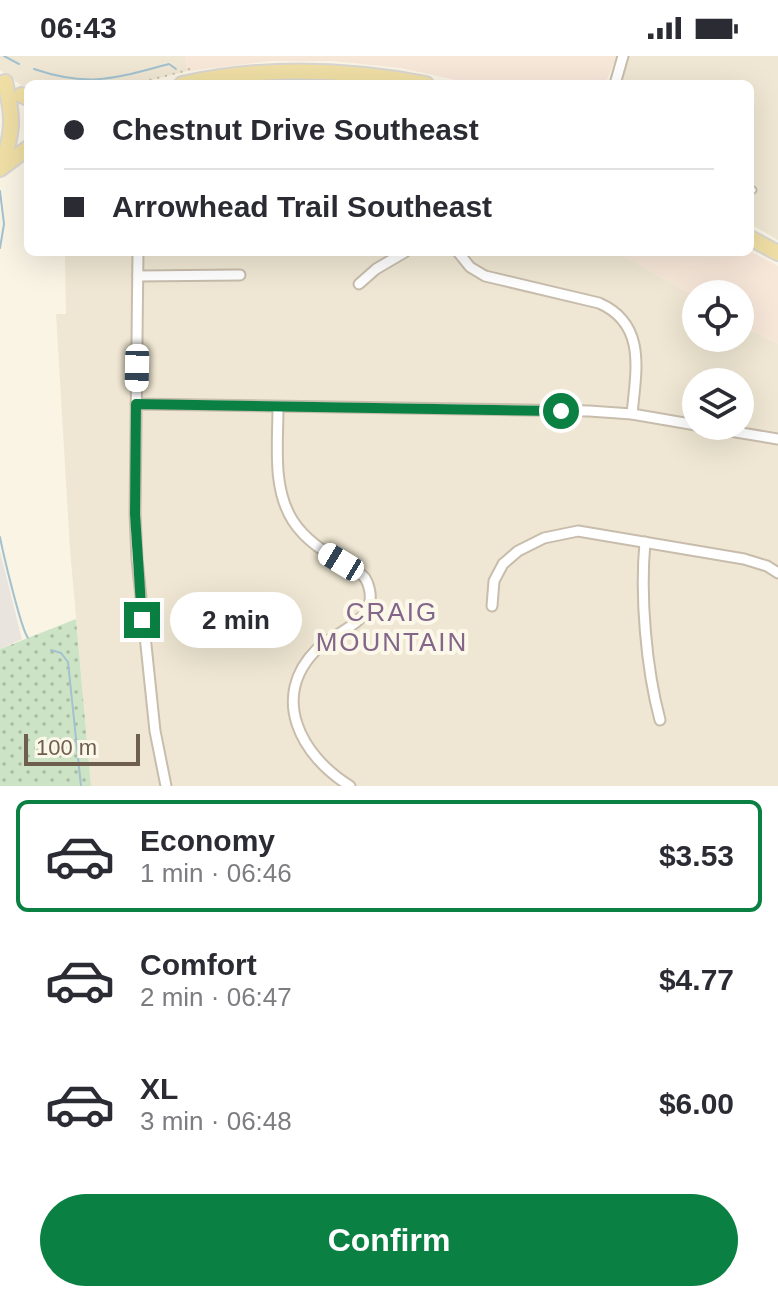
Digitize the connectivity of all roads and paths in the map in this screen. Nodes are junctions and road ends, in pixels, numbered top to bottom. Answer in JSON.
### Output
{"nodes":[{"id":1,"x":623,"y":56,"type":"edge"},
{"id":2,"x":194,"y":65,"type":"dead end"},
{"id":3,"x":149,"y":80,"type":"edge"},
{"id":4,"x":219,"y":80,"type":"edge"},
{"id":5,"x":400,"y":80,"type":"edge"},
{"id":6,"x":616,"y":80,"type":"edge"},
{"id":7,"x":5,"y":82,"type":"dead end"},
{"id":8,"x":24,"y":151,"type":"edge"},
{"id":9,"x":1,"y":168,"type":"edge"},
{"id":10,"x":754,"y":240,"type":"edge"},
{"id":11,"x":778,"y":253,"type":"edge"},
{"id":12,"x":138,"y":256,"type":"edge"},
{"id":13,"x":398,"y":256,"type":"edge"},
{"id":14,"x":461,"y":256,"type":"edge"},
{"id":15,"x":240,"y":275,"type":"dead end"},
{"id":16,"x":138,"y":276,"type":"junction"},
{"id":17,"x":359,"y":284,"type":"dead end"},
{"id":18,"x":136,"y":404,"type":"junction"},
{"id":19,"x":278,"y":407,"type":"junction"},
{"id":20,"x":632,"y":414,"type":"junction"},
{"id":21,"x":682,"y":423,"type":"edge"},
{"id":22,"x":754,"y":435,"type":"edge"},
{"id":23,"x":778,"y":439,"type":"edge"},
{"id":24,"x":645,"y":542,"type":"junction"},
{"id":25,"x":778,"y":573,"type":"edge"},
{"id":26,"x":492,"y":606,"type":"dead end"},
{"id":27,"x":660,"y":720,"type":"dead end"},
{"id":28,"x":166,"y":786,"type":"edge"},
{"id":29,"x":350,"y":786,"type":"edge"}],
"edges":[{"from":1,"to":6,"type":"street"},
{"from":2,"to":3,"type":"path"},
{"from":4,"to":5,"type":"main road"},
{"from":7,"to":9,"type":"main road"},
{"from":8,"to":9,"type":"main road"},
{"from":10,"to":11,"type":"main road"},
{"from":12,"to":16,"type":"street"},
{"from":13,"to":17,"type":"street"},
{"from":14,"to":20,"type":"street"},
{"from":15,"to":16,"type":"street"},
{"from":16,"to":18,"type":"street"},
{"from":18,"to":19,"type":"street"},
{"from":18,"to":28,"type":"street"},
{"from":19,"to":20,"type":"street"},
{"from":19,"to":29,"type":"street"},
{"from":20,"to":21,"type":"street"},
{"from":22,"to":23,"type":"street"},
{"from":24,"to":25,"type":"street"},
{"from":24,"to":26,"type":"street"},
{"from":24,"to":27,"type":"street"}]}
